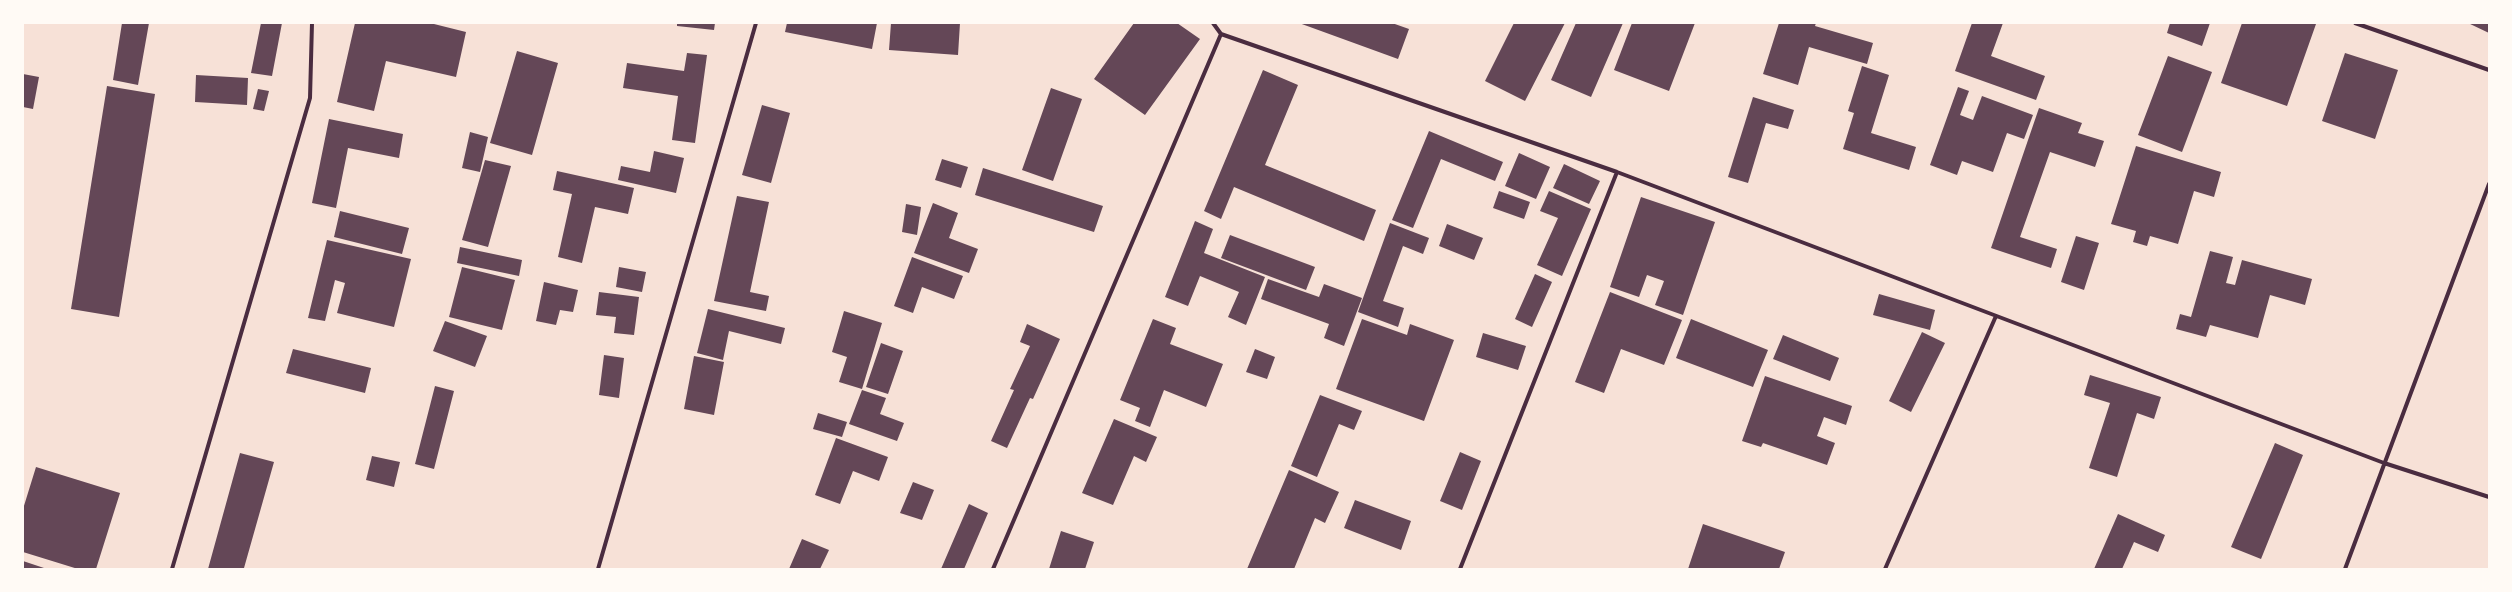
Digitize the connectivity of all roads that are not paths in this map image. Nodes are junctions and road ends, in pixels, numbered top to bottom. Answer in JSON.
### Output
{"nodes":[{"id":1,"x":312,"y":23,"type":"edge"},
{"id":2,"x":756,"y":23,"type":"edge"},
{"id":3,"x":1213,"y":23,"type":"edge"},
{"id":4,"x":2355,"y":23,"type":"edge"},
{"id":5,"x":1221,"y":34,"type":"junction"},
{"id":6,"x":2489,"y":70,"type":"edge"},
{"id":7,"x":1617,"y":172,"type":"junction"},
{"id":8,"x":2489,"y":184,"type":"edge"},
{"id":9,"x":1996,"y":316,"type":"junction"},
{"id":10,"x":2384,"y":463,"type":"junction"},
{"id":11,"x":2489,"y":497,"type":"edge"},
{"id":12,"x":172,"y":569,"type":"edge"},
{"id":13,"x":598,"y":569,"type":"edge"},
{"id":14,"x":993,"y":569,"type":"edge"},
{"id":15,"x":1460,"y":569,"type":"edge"},
{"id":16,"x":1885,"y":569,"type":"edge"},
{"id":17,"x":2345,"y":569,"type":"edge"}],
"edges":[{"from":1,"to":12,"type":"street"},
{"from":2,"to":13,"type":"street"},
{"from":3,"to":5,"type":"street"},
{"from":4,"to":6,"type":"street"},
{"from":5,"to":7,"type":"street"},
{"from":5,"to":14,"type":"street"},
{"from":7,"to":9,"type":"street"},
{"from":7,"to":15,"type":"street"},
{"from":8,"to":10,"type":"street"},
{"from":9,"to":10,"type":"street"},
{"from":9,"to":16,"type":"street"},
{"from":10,"to":11,"type":"street"},
{"from":10,"to":17,"type":"street"}]}
